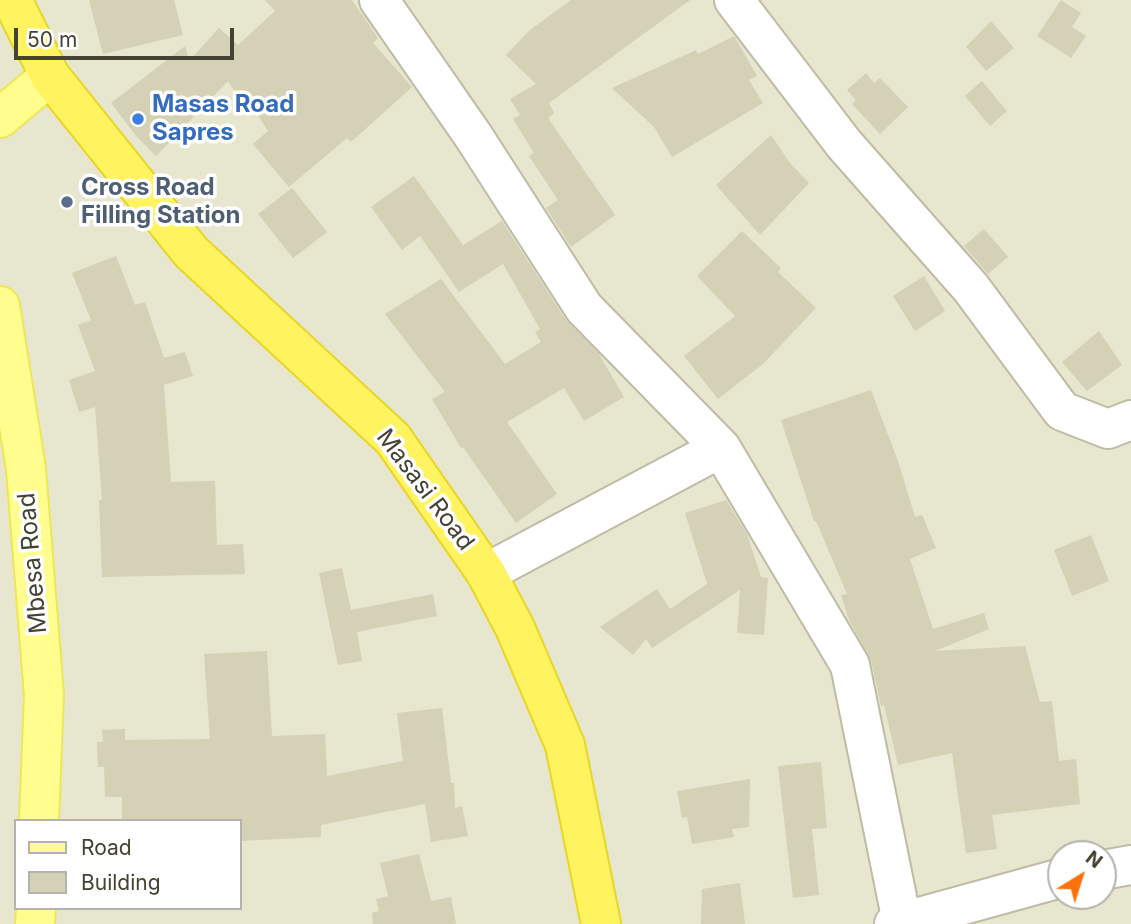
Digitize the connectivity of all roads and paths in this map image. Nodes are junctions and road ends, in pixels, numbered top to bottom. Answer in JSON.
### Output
{"nodes":[{"id":1,"x":12,"y":0,"type":"edge"},
{"id":2,"x":379,"y":0,"type":"edge"},
{"id":3,"x":734,"y":0,"type":"edge"},
{"id":4,"x":50,"y":76,"type":"junction"},
{"id":5,"x":0,"y":118,"type":"edge"},
{"id":6,"x":0,"y":306,"type":"edge"},
{"id":7,"x":1131,"y":420,"type":"edge"},
{"id":8,"x":721,"y":448,"type":"junction"},
{"id":9,"x":13,"y":466,"type":"edge"},
{"id":10,"x":485,"y":573,"type":"junction"},
{"id":11,"x":39,"y":819,"type":"edge"},
{"id":12,"x":1047,"y":882,"type":"edge"},
{"id":13,"x":898,"y":923,"type":"edge"},
{"id":14,"x":601,"y":924,"type":"edge"}],
"edges":[{"from":1,"to":4,"type":"highway","name":"Masasi Road"},
{"from":2,"to":8,"type":"street"},
{"from":3,"to":7,"type":"street"},
{"from":4,"to":5,"type":"main road"},
{"from":4,"to":10,"type":"highway","name":"Masasi Road"},
{"from":6,"to":9,"type":"main road","name":"Mbesa Road"},
{"from":8,"to":10,"type":"street"},
{"from":8,"to":13,"type":"street"},
{"from":9,"to":11,"type":"main road","name":"Mbesa Road"},
{"from":10,"to":14,"type":"highway","name":"Masasi Road"},
{"from":12,"to":13,"type":"street"}]}
